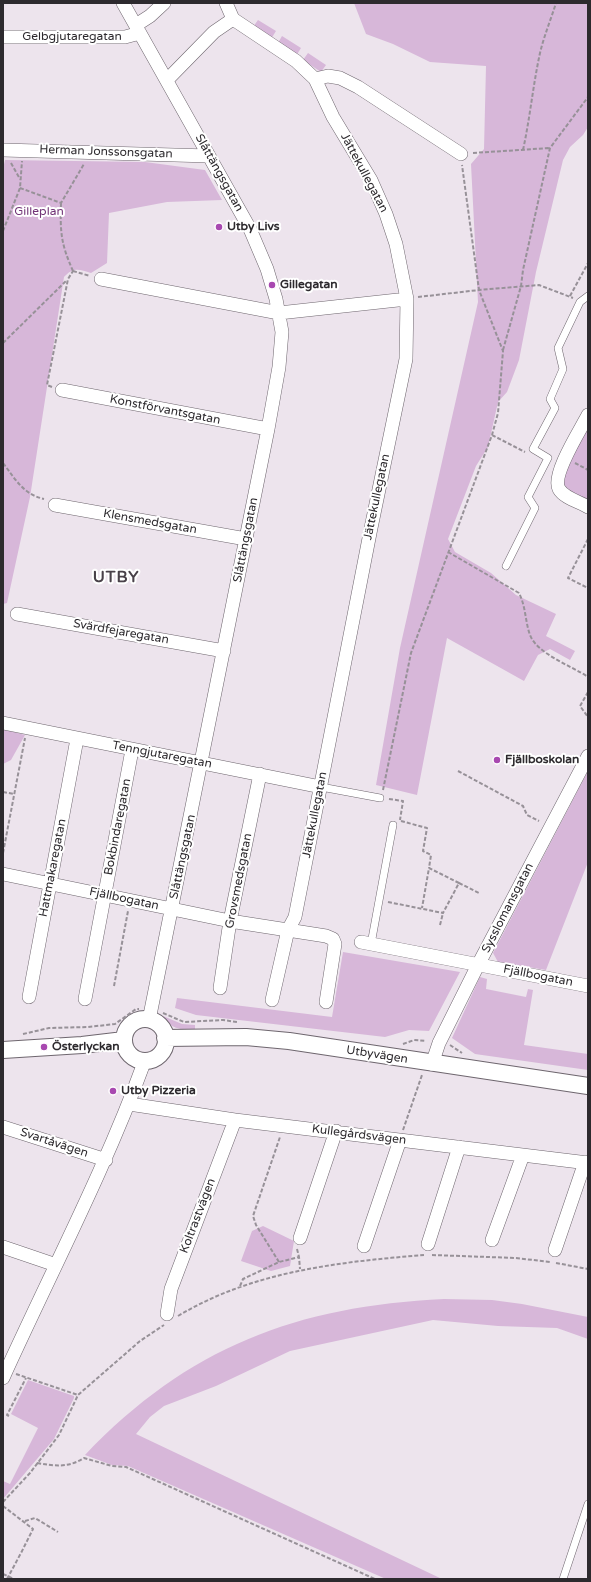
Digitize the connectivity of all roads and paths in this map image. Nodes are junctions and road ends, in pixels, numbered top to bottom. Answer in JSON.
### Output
{"nodes":[{"id":1,"x":123,"y":3,"type":"edge"},
{"id":2,"x":164,"y":3,"type":"edge"},
{"id":3,"x":226,"y":3,"type":"edge"},
{"id":4,"x":556,"y":3,"type":"edge"},
{"id":5,"x":233,"y":20,"type":"junction"},
{"id":6,"x":138,"y":29,"type":"junction"},
{"id":7,"x":3,"y":37,"type":"edge"},
{"id":8,"x":315,"y":78,"type":"junction"},
{"id":9,"x":167,"y":80,"type":"junction"},
{"id":10,"x":588,"y":97,"type":"edge"},
{"id":11,"x":550,"y":148,"type":"junction"},
{"id":12,"x":22,"y":150,"type":"junction"},
{"id":13,"x":523,"y":150,"type":"junction"},
{"id":14,"x":89,"y":152,"type":"junction"},
{"id":15,"x":461,"y":154,"type":"junction"},
{"id":16,"x":5,"y":155,"type":"edge"},
{"id":17,"x":209,"y":156,"type":"junction"},
{"id":18,"x":21,"y":180,"type":"junction"},
{"id":19,"x":20,"y":188,"type":"junction"},
{"id":20,"x":60,"y":203,"type":"junction"},
{"id":21,"x":3,"y":231,"type":"edge"},
{"id":22,"x":588,"y":263,"type":"edge"},
{"id":23,"x":73,"y":271,"type":"junction"},
{"id":24,"x":68,"y":279,"type":"junction"},
{"id":25,"x":101,"y":279,"type":"joint"},
{"id":26,"x":521,"y":286,"type":"junction"},
{"id":27,"x":479,"y":290,"type":"junction"},
{"id":28,"x":570,"y":296,"type":"junction"},
{"id":29,"x":588,"y":296,"type":"edge"},
{"id":30,"x":407,"y":299,"type":"junction"},
{"id":31,"x":580,"y":302,"type":"junction"},
{"id":32,"x":279,"y":312,"type":"junction"},
{"id":33,"x":3,"y":343,"type":"edge"},
{"id":34,"x":503,"y":352,"type":"junction"},
{"id":35,"x":62,"y":390,"type":"joint"},
{"id":36,"x":588,"y":415,"type":"edge"},
{"id":37,"x":268,"y":429,"type":"junction"},
{"id":38,"x":492,"y":435,"type":"junction"},
{"id":39,"x":533,"y":449,"type":"junction"},
{"id":40,"x":548,"y":458,"type":"junction"},
{"id":41,"x":3,"y":463,"type":"edge"},
{"id":42,"x":562,"y":464,"type":"junction"},
{"id":43,"x":55,"y":505,"type":"joint"},
{"id":44,"x":588,"y":507,"type":"edge"},
{"id":45,"x":246,"y":539,"type":"junction"},
{"id":46,"x":588,"y":539,"type":"edge"},
{"id":47,"x":448,"y":552,"type":"junction"},
{"id":48,"x":506,"y":566,"type":"dead end"},
{"id":49,"x":588,"y":588,"type":"edge"},
{"id":50,"x":17,"y":614,"type":"dead end"},
{"id":51,"x":224,"y":651,"type":"junction"},
{"id":52,"x":588,"y":677,"type":"edge"},
{"id":53,"x":588,"y":692,"type":"edge"},
{"id":54,"x":588,"y":717,"type":"edge"},
{"id":55,"x":3,"y":724,"type":"edge"},
{"id":56,"x":27,"y":728,"type":"junction"},
{"id":57,"x":77,"y":739,"type":"junction"},
{"id":58,"x":132,"y":750,"type":"junction"},
{"id":59,"x":588,"y":756,"type":"edge"},
{"id":60,"x":202,"y":762,"type":"junction"},
{"id":61,"x":458,"y":771,"type":"dead end"},
{"id":62,"x":260,"y":774,"type":"junction"},
{"id":63,"x":321,"y":787,"type":"junction"},
{"id":64,"x":3,"y":792,"type":"edge"},
{"id":65,"x":14,"y":794,"type":"junction"},
{"id":66,"x":380,"y":798,"type":"junction"},
{"id":67,"x":393,"y":826,"type":"dead end"},
{"id":68,"x":550,"y":827,"type":"junction"},
{"id":69,"x":3,"y":853,"type":"edge"},
{"id":70,"x":429,"y":868,"type":"junction"},
{"id":71,"x":3,"y":874,"type":"edge"},
{"id":72,"x":50,"y":883,"type":"junction"},
{"id":73,"x":459,"y":883,"type":"junction"},
{"id":74,"x":479,"y":893,"type":"dead end"},
{"id":75,"x":105,"y":895,"type":"junction"},
{"id":76,"x":131,"y":900,"type":"junction"},
{"id":77,"x":379,"y":900,"type":"junction"},
{"id":78,"x":422,"y":908,"type":"junction"},
{"id":79,"x":172,"y":910,"type":"junction"},
{"id":80,"x":443,"y":913,"type":"junction"},
{"id":81,"x":230,"y":921,"type":"junction"},
{"id":82,"x":440,"y":925,"type":"dead end"},
{"id":83,"x":288,"y":930,"type":"junction"},
{"id":84,"x":366,"y":943,"type":"joint"},
{"id":85,"x":478,"y":965,"type":"junction"},
{"id":86,"x":114,"y":986,"type":"dead end"},
{"id":87,"x":588,"y":986,"type":"edge"},
{"id":88,"x":220,"y":988,"type":"dead end"},
{"id":89,"x":29,"y":997,"type":"dead end"},
{"id":90,"x":85,"y":999,"type":"dead end"},
{"id":91,"x":272,"y":1000,"type":"dead end"},
{"id":92,"x":326,"y":1002,"type":"dead end"},
{"id":93,"x":149,"y":1020,"type":"junction"},
{"id":94,"x":165,"y":1038,"type":"junction"},
{"id":95,"x":124,"y":1040,"type":"junction"},
{"id":96,"x":3,"y":1050,"type":"edge"},
{"id":97,"x":145,"y":1060,"type":"junction"},
{"id":98,"x":429,"y":1063,"type":"junction"},
{"id":99,"x":588,"y":1086,"type":"edge"},
{"id":100,"x":130,"y":1104,"type":"junction"},
{"id":101,"x":235,"y":1120,"type":"junction"},
{"id":102,"x":284,"y":1126,"type":"junction"},
{"id":103,"x":3,"y":1127,"type":"edge"},
{"id":104,"x":336,"y":1131,"type":"junction"},
{"id":105,"x":400,"y":1140,"type":"junction"},
{"id":106,"x":459,"y":1147,"type":"junction"},
{"id":107,"x":523,"y":1155,"type":"junction"},
{"id":108,"x":106,"y":1160,"type":"junction"},
{"id":109,"x":586,"y":1163,"type":"edge"},
{"id":110,"x":300,"y":1238,"type":"dead end"},
{"id":111,"x":492,"y":1240,"type":"dead end"},
{"id":112,"x":428,"y":1244,"type":"dead end"},
{"id":113,"x":364,"y":1246,"type":"dead end"},
{"id":114,"x":3,"y":1247,"type":"edge"},
{"id":115,"x":555,"y":1250,"type":"dead end"},
{"id":116,"x":279,"y":1262,"type":"junction"},
{"id":117,"x":56,"y":1265,"type":"junction"},
{"id":118,"x":300,"y":1269,"type":"junction"},
{"id":119,"x":588,"y":1269,"type":"edge"},
{"id":120,"x":240,"y":1286,"type":"junction"},
{"id":121,"x":168,"y":1319,"type":"junction"},
{"id":122,"x":4,"y":1373,"type":"edge"},
{"id":123,"x":26,"y":1378,"type":"junction"},
{"id":124,"x":78,"y":1395,"type":"junction"},
{"id":125,"x":9,"y":1416,"type":"dead end"},
{"id":126,"x":37,"y":1463,"type":"junction"},
{"id":127,"x":3,"y":1502,"type":"edge"},
{"id":128,"x":588,"y":1504,"type":"edge"},
{"id":129,"x":3,"y":1506,"type":"edge"},
{"id":130,"x":25,"y":1521,"type":"junction"},
{"id":131,"x":58,"y":1532,"type":"dead end"},
{"id":132,"x":3,"y":1574,"type":"edge"},
{"id":133,"x":7,"y":1579,"type":"edge"},
{"id":134,"x":14,"y":1579,"type":"edge"},
{"id":135,"x":375,"y":1579,"type":"edge"},
{"id":136,"x":563,"y":1579,"type":"edge"}],
"edges":[{"from":1,"to":6,"type":"street","name":"Slåttängsgatan"},
{"from":2,"to":6,"type":"street"},
{"from":3,"to":5,"type":"street"},
{"from":4,"to":13,"type":"path"},
{"from":5,"to":8,"type":"street","name":"Jättekullegatan"},
{"from":5,"to":9,"type":"street"},
{"from":6,"to":7,"type":"street","name":"Gelbgjutaregatan"},
{"from":6,"to":9,"type":"street","name":"Slåttängsgatan"},
{"from":8,"to":15,"type":"street"},
{"from":8,"to":30,"type":"street","name":"Jättekullegatan"},
{"from":9,"to":17,"type":"street","name":"Slåttängsgatan"},
{"from":10,"to":11,"type":"path"},
{"from":11,"to":13,"type":"path"},
{"from":11,"to":26,"type":"path"},
{"from":12,"to":14,"type":"street","name":"Herman Jonssonsgatan"},
{"from":12,"to":16,"type":"street","name":"Herman Jonssonsgatan"},
{"from":12,"to":18,"type":"path"},
{"from":13,"to":15,"type":"path"},
{"from":14,"to":17,"type":"street","name":"Herman Jonssonsgatan"},
{"from":14,"to":20,"type":"path"},
{"from":15,"to":27,"type":"path"},
{"from":16,"to":18,"type":"path"},
{"from":17,"to":32,"type":"street","name":"Slåttängsgatan"},
{"from":18,"to":19,"type":"path"},
{"from":19,"to":20,"type":"path"},
{"from":19,"to":21,"type":"path"},
{"from":20,"to":23,"type":"path"},
{"from":22,"to":28,"type":"path"},
{"from":23,"to":24,"type":"path"},
{"from":23,"to":25,"type":"path"},
{"from":24,"to":33,"type":"path"},
{"from":24,"to":35,"type":"path"},
{"from":25,"to":32,"type":"street"},
{"from":26,"to":27,"type":"path"},
{"from":26,"to":28,"type":"path"},
{"from":26,"to":34,"type":"path"},
{"from":27,"to":30,"type":"path"},
{"from":27,"to":34,"type":"path"},
{"from":28,"to":31,"type":"path"},
{"from":29,"to":31,"type":"lane"},
{"from":30,"to":32,"type":"street"},
{"from":30,"to":63,"type":"street","name":"Jättekullegatan"},
{"from":31,"to":39,"type":"lane"},
{"from":32,"to":37,"type":"street","name":"Slåttängsgatan"},
{"from":34,"to":38,"type":"path"},
{"from":35,"to":37,"type":"street","name":"Konstförvantsgatan"},
{"from":36,"to":42,"type":"street"},
{"from":37,"to":45,"type":"street","name":"Slåttängsgatan"},
{"from":38,"to":39,"type":"path"},
{"from":38,"to":47,"type":"path"},
{"from":39,"to":40,"type":"lane"},
{"from":40,"to":42,"type":"lane"},
{"from":40,"to":48,"type":"lane"},
{"from":41,"to":43,"type":"path"},
{"from":42,"to":44,"type":"street"},
{"from":43,"to":45,"type":"street","name":"Klensmedsgatan"},
{"from":45,"to":51,"type":"street","name":"Slåttängsgatan"},
{"from":46,"to":49,"type":"path"},
{"from":47,"to":52,"type":"path"},
{"from":47,"to":66,"type":"path"},
{"from":50,"to":51,"type":"street","name":"Svärdfejaregatan"},
{"from":51,"to":60,"type":"street","name":"Slåttängsgatan"},
{"from":53,"to":54,"type":"path"},
{"from":55,"to":56,"type":"street","name":"Tenngjutaregatan"},
{"from":56,"to":57,"type":"street","name":"Tenngjutaregatan"},
{"from":56,"to":65,"type":"path"},
{"from":57,"to":58,"type":"street","name":"Tenngjutaregatan"},
{"from":57,"to":72,"type":"street","name":"Hattmakaregatan"},
{"from":58,"to":60,"type":"street","name":"Tenngjutaregatan"},
{"from":58,"to":75,"type":"street","name":"Bokbindaregatan"},
{"from":59,"to":68,"type":"street","name":"Sysslomansgatan"},
{"from":60,"to":62,"type":"street","name":"Tenngjutaregatan"},
{"from":60,"to":79,"type":"street","name":"Slåttängsgatan"},
{"from":61,"to":68,"type":"path"},
{"from":62,"to":63,"type":"street","name":"Tenngjutaregatan"},
{"from":62,"to":81,"type":"street","name":"Grovsmedsgatan"},
{"from":63,"to":66,"type":"lane"},
{"from":63,"to":83,"type":"street","name":"Jättekullegatan"},
{"from":64,"to":65,"type":"path"},
{"from":65,"to":69,"type":"path"},
{"from":66,"to":70,"type":"path"},
{"from":67,"to":77,"type":"lane","name":"Fjällbogatan"},
{"from":68,"to":85,"type":"street","name":"Sysslomansgatan"},
{"from":70,"to":73,"type":"path"},
{"from":70,"to":78,"type":"path"},
{"from":71,"to":72,"type":"street","name":"Fjällbogatan"},
{"from":72,"to":75,"type":"street","name":"Fjällbogatan"},
{"from":72,"to":89,"type":"street","name":"Hattmakaregatan"},
{"from":73,"to":74,"type":"path"},
{"from":73,"to":80,"type":"path"},
{"from":75,"to":76,"type":"street","name":"Fjällbogatan"},
{"from":75,"to":90,"type":"street","name":"Bokbindaregatan"},
{"from":76,"to":79,"type":"street","name":"Fjällbogatan"},
{"from":76,"to":86,"type":"path"},
{"from":77,"to":78,"type":"path"},
{"from":77,"to":84,"type":"lane","name":"Fjällbogatan"},
{"from":78,"to":80,"type":"path"},
{"from":79,"to":81,"type":"street","name":"Fjällbogatan"},
{"from":79,"to":93,"type":"street","name":"Slåttängsgatan"},
{"from":80,"to":82,"type":"path"},
{"from":81,"to":83,"type":"street","name":"Fjällbogatan"},
{"from":81,"to":88,"type":"street","name":"Grovsmedsgatan"},
{"from":83,"to":91,"type":"street","name":"Jättekullegatan"},
{"from":83,"to":92,"type":"street","name":"Fjällbogatan"},
{"from":84,"to":85,"type":"street","name":"Fjällbogatan"},
{"from":85,"to":87,"type":"street","name":"Fjällbogatan"},
{"from":85,"to":98,"type":"street","name":"Sysslomansgatan"},
{"from":93,"to":94,"type":"street"},
{"from":93,"to":95,"type":"street"},
{"from":94,"to":97,"type":"street"},
{"from":94,"to":98,"type":"street","name":"Utbyvägen"},
{"from":95,"to":96,"type":"street"},
{"from":95,"to":97,"type":"street"},
{"from":97,"to":100,"type":"street"},
{"from":98,"to":99,"type":"street","name":"Utbyvägen"},
{"from":98,"to":105,"type":"path"},
{"from":100,"to":101,"type":"street","name":"Kullegårdsvägen"},
{"from":100,"to":108,"type":"street"},
{"from":101,"to":102,"type":"street","name":"Kullegårdsvägen"},
{"from":101,"to":121,"type":"street","name":"Koltrastvägen"},
{"from":102,"to":104,"type":"street","name":"Kullegårdsvägen"},
{"from":102,"to":116,"type":"path"},
{"from":103,"to":108,"type":"street","name":"Svartåvägen"},
{"from":104,"to":105,"type":"street","name":"Kullegårdsvägen"},
{"from":104,"to":110,"type":"street"},
{"from":105,"to":106,"type":"street","name":"Kullegårdsvägen"},
{"from":105,"to":113,"type":"street"},
{"from":106,"to":107,"type":"street","name":"Kullegårdsvägen"},
{"from":106,"to":112,"type":"street"},
{"from":107,"to":109,"type":"street","name":"Kullegårdsvägen"},
{"from":107,"to":111,"type":"street"},
{"from":108,"to":117,"type":"street"},
{"from":109,"to":115,"type":"street"},
{"from":114,"to":117,"type":"street"},
{"from":116,"to":118,"type":"path"},
{"from":116,"to":120,"type":"path"},
{"from":117,"to":122,"type":"street"},
{"from":118,"to":119,"type":"path"},
{"from":118,"to":120,"type":"path"},
{"from":120,"to":121,"type":"path"},
{"from":121,"to":124,"type":"path"},
{"from":122,"to":123,"type":"path"},
{"from":123,"to":124,"type":"path"},
{"from":123,"to":125,"type":"path"},
{"from":124,"to":126,"type":"path"},
{"from":126,"to":127,"type":"path"},
{"from":126,"to":135,"type":"path"},
{"from":128,"to":136,"type":"lane"},
{"from":129,"to":130,"type":"path"},
{"from":130,"to":131,"type":"path"},
{"from":130,"to":133,"type":"path","bridge":true},
{"from":132,"to":134,"type":"path"}]}
